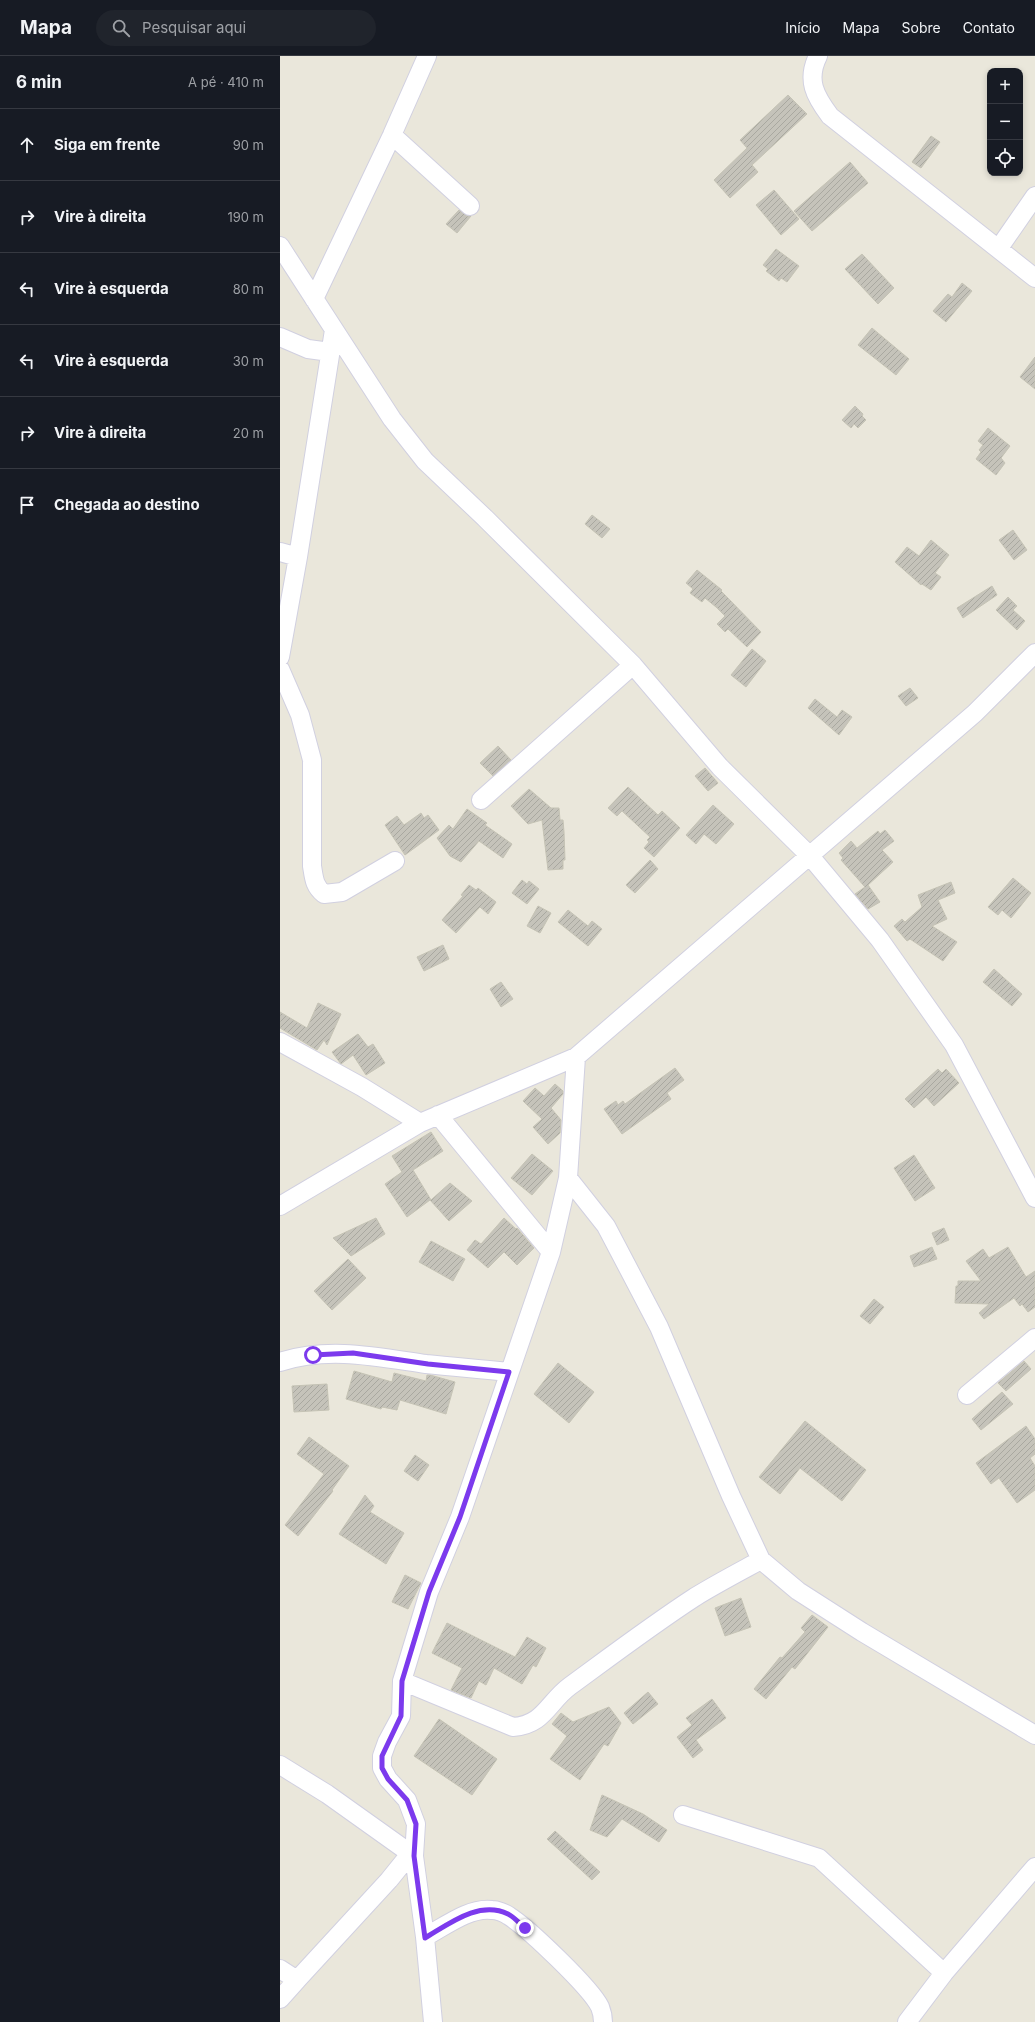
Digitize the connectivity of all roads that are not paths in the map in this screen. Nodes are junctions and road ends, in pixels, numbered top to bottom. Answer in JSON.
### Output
{"nodes":[{"id":1,"x":426,"y":56,"type":"edge"},
{"id":2,"x":818,"y":56,"type":"edge"},
{"id":3,"x":392,"y":135,"type":"junction"},
{"id":4,"x":1035,"y":196,"type":"edge"},
{"id":5,"x":470,"y":206,"type":"dead end"},
{"id":6,"x":280,"y":246,"type":"edge"},
{"id":7,"x":999,"y":248,"type":"junction"},
{"id":8,"x":1035,"y":278,"type":"edge"},
{"id":9,"x":314,"y":299,"type":"junction"},
{"id":10,"x":334,"y":330,"type":"junction"},
{"id":11,"x":280,"y":337,"type":"edge"},
{"id":12,"x":329,"y":359,"type":"junction"},
{"id":13,"x":354,"y":359,"type":"junction"},
{"id":14,"x":280,"y":552,"type":"edge"},
{"id":15,"x":298,"y":557,"type":"junction"},
{"id":16,"x":1035,"y":653,"type":"edge"},
{"id":17,"x":280,"y":657,"type":"edge"},
{"id":18,"x":633,"y":665,"type":"junction"},
{"id":19,"x":280,"y":669,"type":"edge"},
{"id":20,"x":481,"y":800,"type":"dead end"},
{"id":21,"x":810,"y":856,"type":"junction"},
{"id":22,"x":394,"y":861,"type":"dead end"},
{"id":23,"x":280,"y":1042,"type":"edge"},
{"id":24,"x":576,"y":1057,"type":"junction"},
{"id":25,"x":438,"y":1115,"type":"junction"},
{"id":26,"x":420,"y":1123,"type":"junction"},
{"id":27,"x":568,"y":1178,"type":"junction"},
{"id":28,"x":1035,"y":1198,"type":"edge"},
{"id":29,"x":280,"y":1206,"type":"edge"},
{"id":30,"x":551,"y":1252,"type":"junction"},
{"id":31,"x":1035,"y":1338,"type":"edge"},
{"id":32,"x":280,"y":1362,"type":"edge"},
{"id":33,"x":509,"y":1372,"type":"junction"},
{"id":34,"x":967,"y":1395,"type":"dead end"},
{"id":35,"x":762,"y":1560,"type":"junction"},
{"id":36,"x":402,"y":1681,"type":"junction"},
{"id":37,"x":1035,"y":1735,"type":"edge"},
{"id":38,"x":280,"y":1765,"type":"edge"},
{"id":39,"x":682,"y":1815,"type":"dead end"},
{"id":40,"x":412,"y":1855,"type":"junction"},
{"id":41,"x":1035,"y":1867,"type":"edge"},
{"id":42,"x":425,"y":1938,"type":"junction"},
{"id":43,"x":280,"y":1969,"type":"edge"},
{"id":44,"x":944,"y":1973,"type":"junction"},
{"id":45,"x":298,"y":1980,"type":"junction"},
{"id":46,"x":280,"y":1999,"type":"edge"},
{"id":47,"x":433,"y":2022,"type":"edge"},
{"id":48,"x":603,"y":2022,"type":"edge"},
{"id":49,"x":907,"y":2022,"type":"edge"}],
"edges":[{"from":1,"to":3,"type":"street"},
{"from":2,"to":7,"type":"street"},
{"from":3,"to":5,"type":"street"},
{"from":3,"to":9,"type":"street"},
{"from":4,"to":7,"type":"street"},
{"from":6,"to":9,"type":"street"},
{"from":7,"to":8,"type":"street"},
{"from":9,"to":10,"type":"street"},
{"from":10,"to":12,"type":"street"},
{"from":10,"to":13,"type":"street"},
{"from":11,"to":12,"type":"street"},
{"from":12,"to":13,"type":"street"},
{"from":12,"to":15,"type":"street"},
{"from":13,"to":18,"type":"street"},
{"from":14,"to":15,"type":"street"},
{"from":15,"to":17,"type":"street"},
{"from":16,"to":21,"type":"street"},
{"from":18,"to":20,"type":"street"},
{"from":18,"to":21,"type":"street"},
{"from":19,"to":22,"type":"street"},
{"from":21,"to":24,"type":"street"},
{"from":21,"to":28,"type":"street"},
{"from":23,"to":26,"type":"street"},
{"from":24,"to":25,"type":"street"},
{"from":24,"to":27,"type":"street"},
{"from":25,"to":26,"type":"street"},
{"from":25,"to":30,"type":"street"},
{"from":26,"to":29,"type":"street"},
{"from":27,"to":30,"type":"street"},
{"from":27,"to":35,"type":"street"},
{"from":30,"to":33,"type":"street"},
{"from":31,"to":34,"type":"street"},
{"from":32,"to":33,"type":"street"},
{"from":33,"to":36,"type":"street"},
{"from":35,"to":36,"type":"street"},
{"from":35,"to":37,"type":"street"},
{"from":36,"to":40,"type":"street"},
{"from":38,"to":40,"type":"street"},
{"from":39,"to":44,"type":"street"},
{"from":40,"to":42,"type":"street"},
{"from":40,"to":45,"type":"street"},
{"from":41,"to":44,"type":"street"},
{"from":42,"to":47,"type":"street"},
{"from":42,"to":48,"type":"street"},
{"from":43,"to":45,"type":"street"},
{"from":44,"to":49,"type":"street"},
{"from":45,"to":46,"type":"street"}]}
